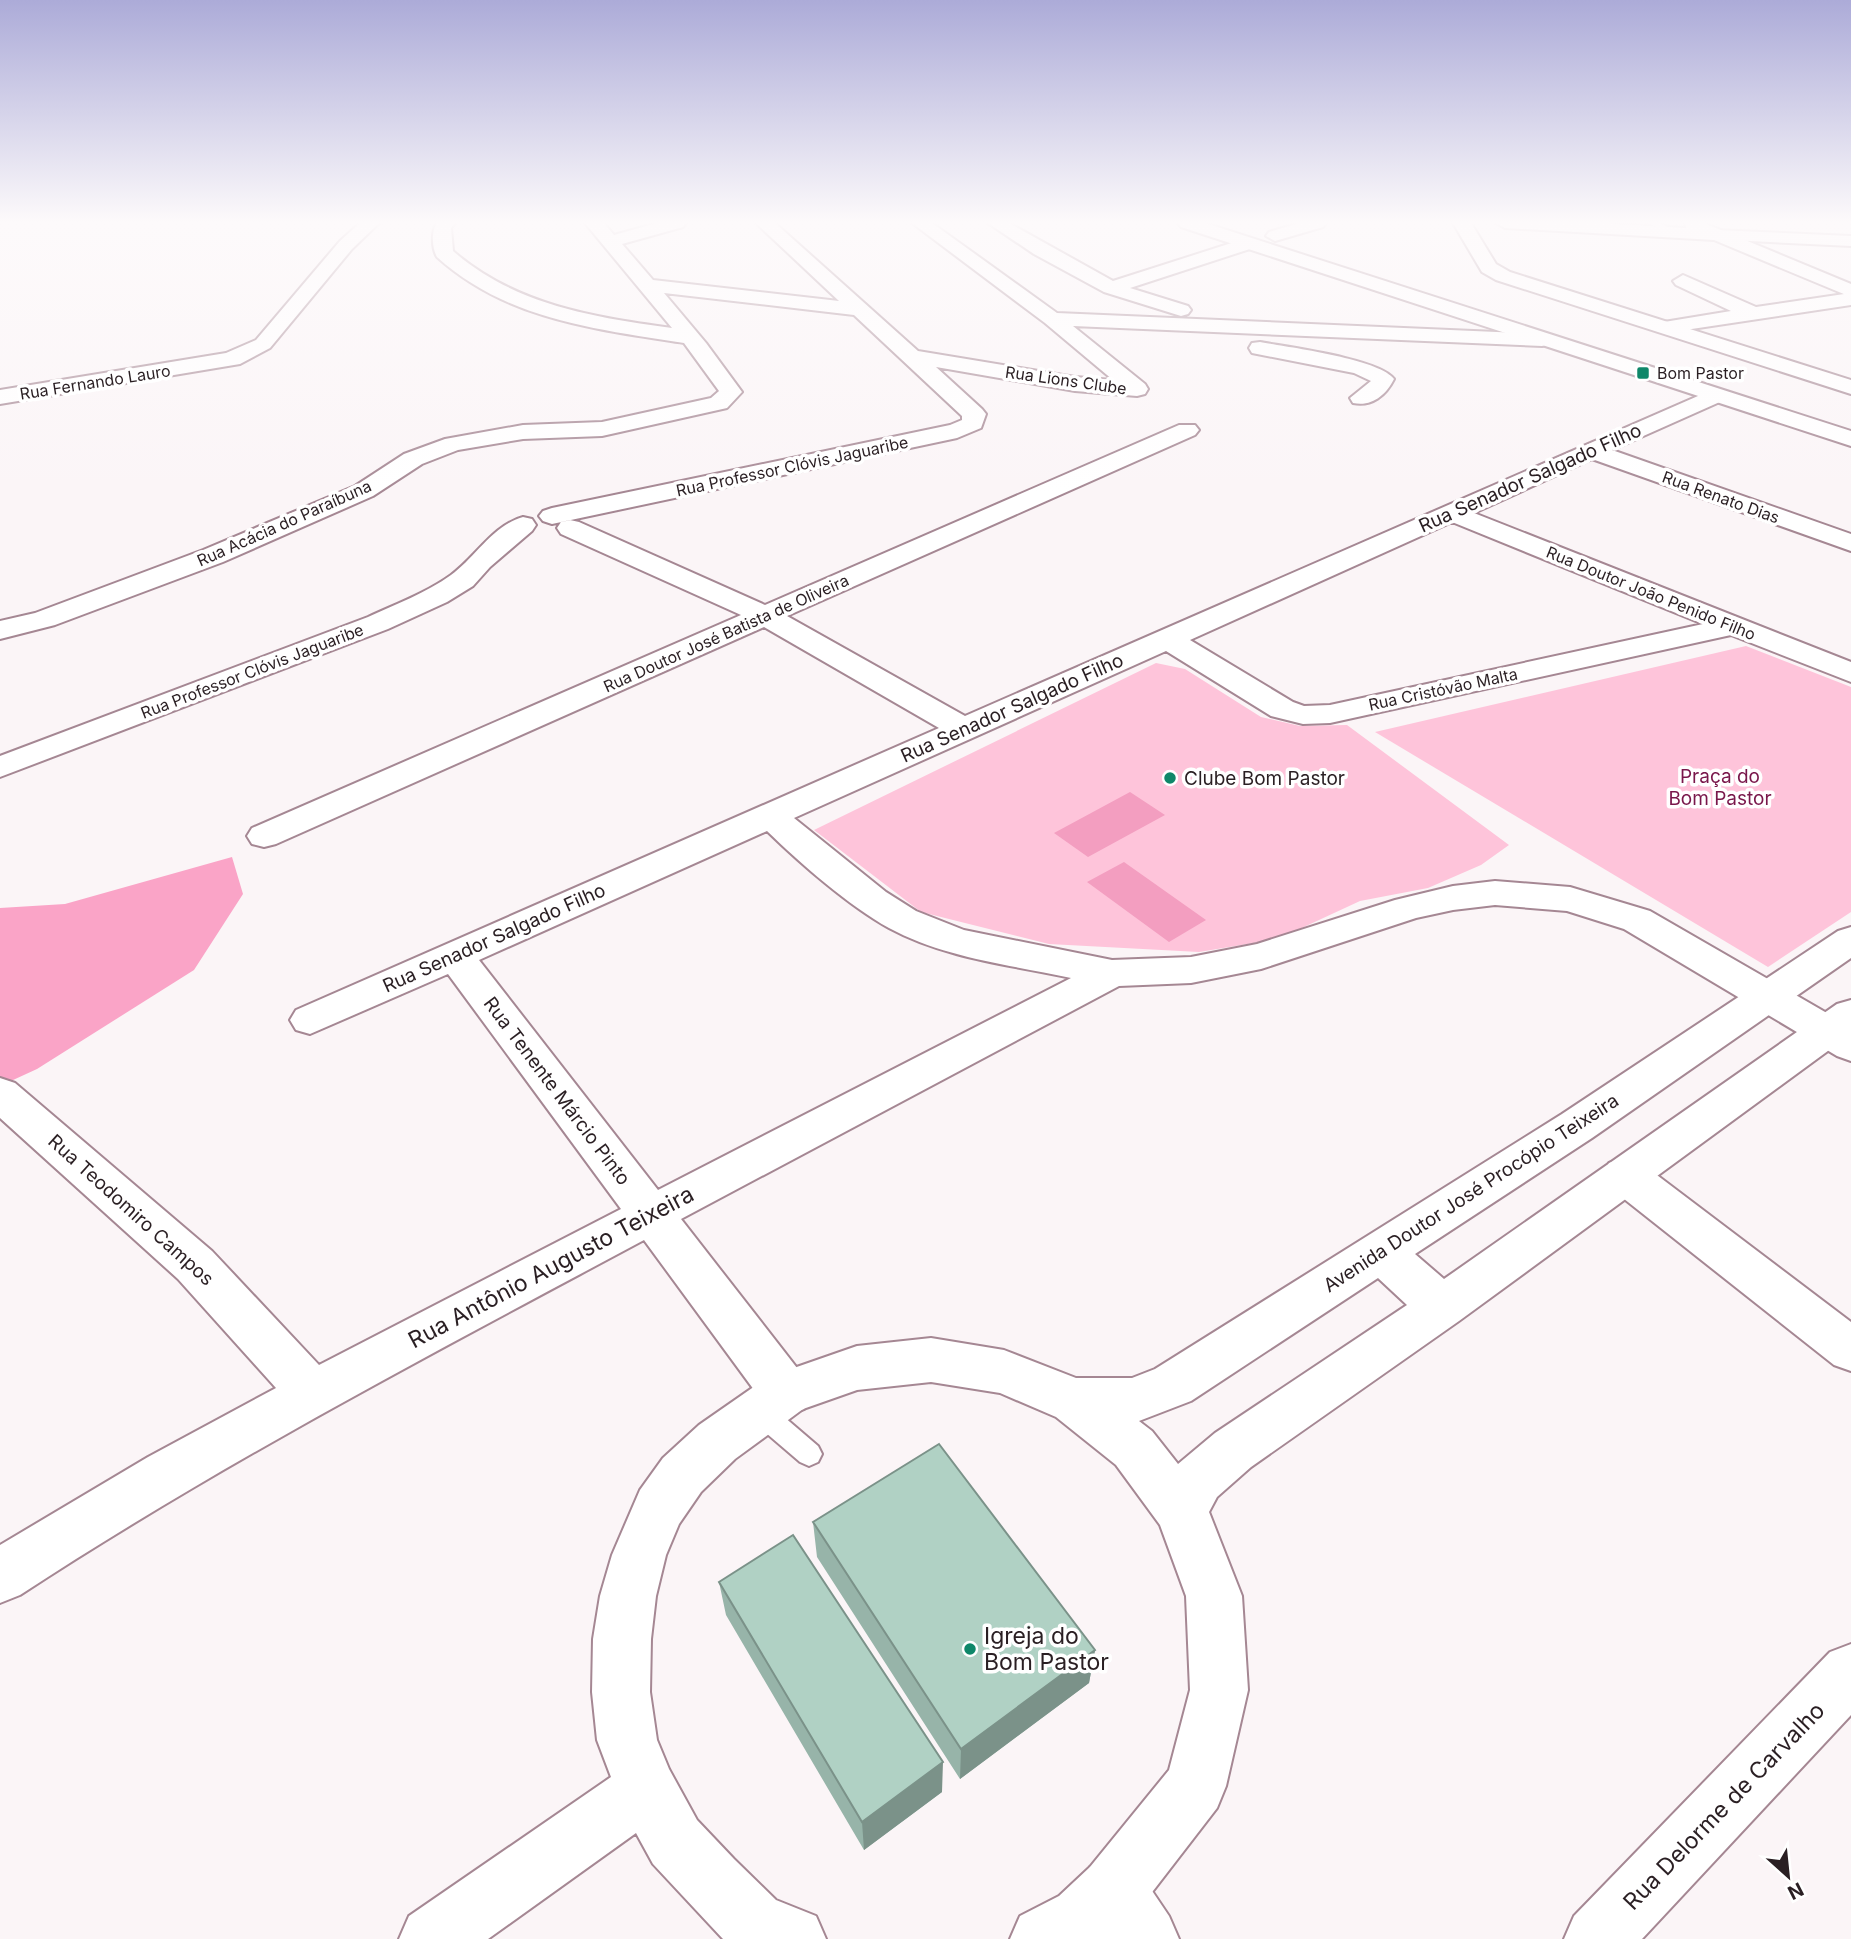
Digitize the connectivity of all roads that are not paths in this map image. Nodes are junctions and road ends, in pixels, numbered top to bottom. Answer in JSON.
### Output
{"nodes":[{"id":1,"x":289,"y":313,"type":"edge"},
{"id":2,"x":560,"y":313,"type":"edge"},
{"id":3,"x":669,"y":313,"type":"edge"},
{"id":4,"x":866,"y":313,"type":"edge"},
{"id":5,"x":1044,"y":313,"type":"edge"},
{"id":6,"x":1205,"y":313,"type":"edge"},
{"id":7,"x":1452,"y":313,"type":"edge"},
{"id":8,"x":1491,"y":313,"type":"edge"},
{"id":9,"x":1622,"y":313,"type":"edge"},
{"id":10,"x":1749,"y":313,"type":"edge"},
{"id":11,"x":1052,"y":319,"type":"junction"},
{"id":12,"x":1155,"y":323,"type":"junction"},
{"id":13,"x":1665,"y":327,"type":"junction"},
{"id":14,"x":1290,"y":330,"type":"junction"},
{"id":15,"x":1504,"y":333,"type":"junction"},
{"id":16,"x":689,"y":337,"type":"junction"},
{"id":17,"x":1542,"y":340,"type":"junction"},
{"id":18,"x":913,"y":357,"type":"junction"},
{"id":19,"x":1647,"y":357,"type":"junction"},
{"id":20,"x":1686,"y":365,"type":"junction"},
{"id":21,"x":1851,"y":387,"type":"edge"},
{"id":22,"x":0,"y":397,"type":"edge"},
{"id":23,"x":1716,"y":397,"type":"junction"},
{"id":24,"x":1361,"y":398,"type":"dead end"},
{"id":25,"x":1847,"y":421,"type":"edge"},
{"id":26,"x":1187,"y":430,"type":"dead end"},
{"id":27,"x":1851,"y":439,"type":"edge"},
{"id":28,"x":1591,"y":451,"type":"junction"},
{"id":29,"x":1452,"y":513,"type":"junction"},
{"id":30,"x":564,"y":521,"type":"junction"},
{"id":31,"x":1851,"y":543,"type":"edge"},
{"id":32,"x":766,"y":616,"type":"junction"},
{"id":33,"x":1734,"y":626,"type":"junction"},
{"id":34,"x":0,"y":630,"type":"edge"},
{"id":35,"x":1167,"y":639,"type":"junction"},
{"id":36,"x":1851,"y":673,"type":"edge"},
{"id":37,"x":964,"y":729,"type":"junction"},
{"id":38,"x":0,"y":767,"type":"edge"},
{"id":39,"x":771,"y":815,"type":"junction"},
{"id":40,"x":264,"y":836,"type":"dead end"},
{"id":41,"x":1851,"y":940,"type":"edge"},
{"id":42,"x":454,"y":956,"type":"junction"},
{"id":43,"x":1112,"y":974,"type":"junction"},
{"id":44,"x":1766,"y":996,"type":"junction"},
{"id":45,"x":310,"y":1020,"type":"dead end"},
{"id":46,"x":1843,"y":1031,"type":"edge"},
{"id":47,"x":0,"y":1094,"type":"edge"},
{"id":48,"x":1625,"y":1175,"type":"junction"},
{"id":49,"x":650,"y":1213,"type":"junction"},
{"id":50,"x":1381,"y":1252,"type":"junction"},
{"id":51,"x":1442,"y":1307,"type":"junction"},
{"id":52,"x":1851,"y":1350,"type":"edge"},
{"id":53,"x":313,"y":1394,"type":"junction"},
{"id":54,"x":1073,"y":1401,"type":"junction"},
{"id":55,"x":773,"y":1402,"type":"junction"},
{"id":56,"x":809,"y":1454,"type":"dead end"},
{"id":57,"x":1182,"y":1511,"type":"junction"},
{"id":58,"x":0,"y":1576,"type":"edge"},
{"id":59,"x":1851,"y":1673,"type":"edge"},
{"id":60,"x":646,"y":1789,"type":"junction"},
{"id":61,"x":1129,"y":1915,"type":"edge"},
{"id":62,"x":432,"y":1939,"type":"edge"},
{"id":63,"x":793,"y":1939,"type":"edge"},
{"id":64,"x":1043,"y":1939,"type":"edge"},
{"id":65,"x":1597,"y":1939,"type":"edge"}],
"edges":[{"from":1,"to":22,"type":"street","name":"Rua Fernando Lauro"},
{"from":2,"to":16,"type":"street"},
{"from":3,"to":16,"type":"street"},
{"from":4,"to":18,"type":"street"},
{"from":5,"to":11,"type":"street"},
{"from":6,"to":14,"type":"street"},
{"from":7,"to":15,"type":"street"},
{"from":8,"to":19,"type":"street"},
{"from":9,"to":13,"type":"street"},
{"from":10,"to":13,"type":"street"},
{"from":11,"to":12,"type":"street"},
{"from":11,"to":18,"type":"street","name":"Rua Lions Clube"},
{"from":12,"to":14,"type":"street"},
{"from":12,"to":24,"type":"street"},
{"from":13,"to":21,"type":"street"},
{"from":14,"to":15,"type":"street"},
{"from":15,"to":17,"type":"street"},
{"from":16,"to":34,"type":"street","name":"Rua Acácia do Paraíbuna"},
{"from":17,"to":19,"type":"street"},
{"from":17,"to":23,"type":"street"},
{"from":18,"to":30,"type":"street","name":"Rua Professor Clóvis Jaguaribe"},
{"from":19,"to":20,"type":"street"},
{"from":20,"to":23,"type":"street"},
{"from":20,"to":25,"type":"street"},
{"from":23,"to":25,"type":"street"},
{"from":23,"to":27,"type":"street"},
{"from":23,"to":28,"type":"street","name":"Rua Senador Salgado Filho"},
{"from":26,"to":32,"type":"street","name":"Rua Doutor José Batista de Oliveira"},
{"from":28,"to":29,"type":"street","name":"Rua Senador Salgado Filho"},
{"from":28,"to":31,"type":"street","name":"Rua Renato Dias"},
{"from":29,"to":33,"type":"street","name":"Rua Doutor João Penido Filho"},
{"from":29,"to":35,"type":"street","name":"Rua Senador Salgado Filho"},
{"from":30,"to":32,"type":"street"},
{"from":30,"to":38,"type":"street","name":"Rua Professor Clóvis Jaguaribe"},
{"from":32,"to":37,"type":"street"},
{"from":32,"to":40,"type":"street","name":"Rua Doutor José Batista de Oliveira"},
{"from":33,"to":35,"type":"street","name":"Rua Cristóvão Malta"},
{"from":33,"to":36,"type":"street","name":"Rua Doutor João Penido Filho"},
{"from":35,"to":37,"type":"street","name":"Rua Senador Salgado Filho"},
{"from":37,"to":39,"type":"street","name":"Rua Senador Salgado Filho"},
{"from":39,"to":42,"type":"street","name":"Rua Senador Salgado Filho"},
{"from":39,"to":43,"type":"street"},
{"from":41,"to":44,"type":"street","name":"Avenida Doutor José Procópio Teixeira"},
{"from":42,"to":45,"type":"street","name":"Rua Senador Salgado Filho"},
{"from":42,"to":49,"type":"street","name":"Rua Tenente Márcio Pinto"},
{"from":43,"to":44,"type":"street"},
{"from":43,"to":49,"type":"street","name":"Rua Antônio Augusto Teixeira"},
{"from":44,"to":46,"type":"street"},
{"from":44,"to":50,"type":"street","name":"Avenida Doutor José Procópio Teixeira"},
{"from":46,"to":48,"type":"street"},
{"from":47,"to":53,"type":"street","name":"Rua Teodomiro Campos"},
{"from":48,"to":51,"type":"street"},
{"from":48,"to":52,"type":"street"},
{"from":49,"to":53,"type":"street","name":"Rua Antônio Augusto Teixeira"},
{"from":49,"to":55,"type":"street","name":"Rua Tenente Márcio Pinto"},
{"from":50,"to":51,"type":"street"},
{"from":50,"to":54,"type":"street","name":"Avenida Doutor José Procópio Teixeira"},
{"from":51,"to":57,"type":"street"},
{"from":53,"to":58,"type":"street","name":"Rua Antônio Augusto Teixeira"},
{"from":54,"to":55,"type":"street"},
{"from":54,"to":57,"type":"street"},
{"from":55,"to":56,"type":"lane"},
{"from":55,"to":60,"type":"street"},
{"from":57,"to":61,"type":"street"},
{"from":59,"to":65,"type":"street","name":"Rua Delorme de Carvalho"},
{"from":60,"to":62,"type":"street"},
{"from":60,"to":63,"type":"street"},
{"from":61,"to":64,"type":"street"}]}
